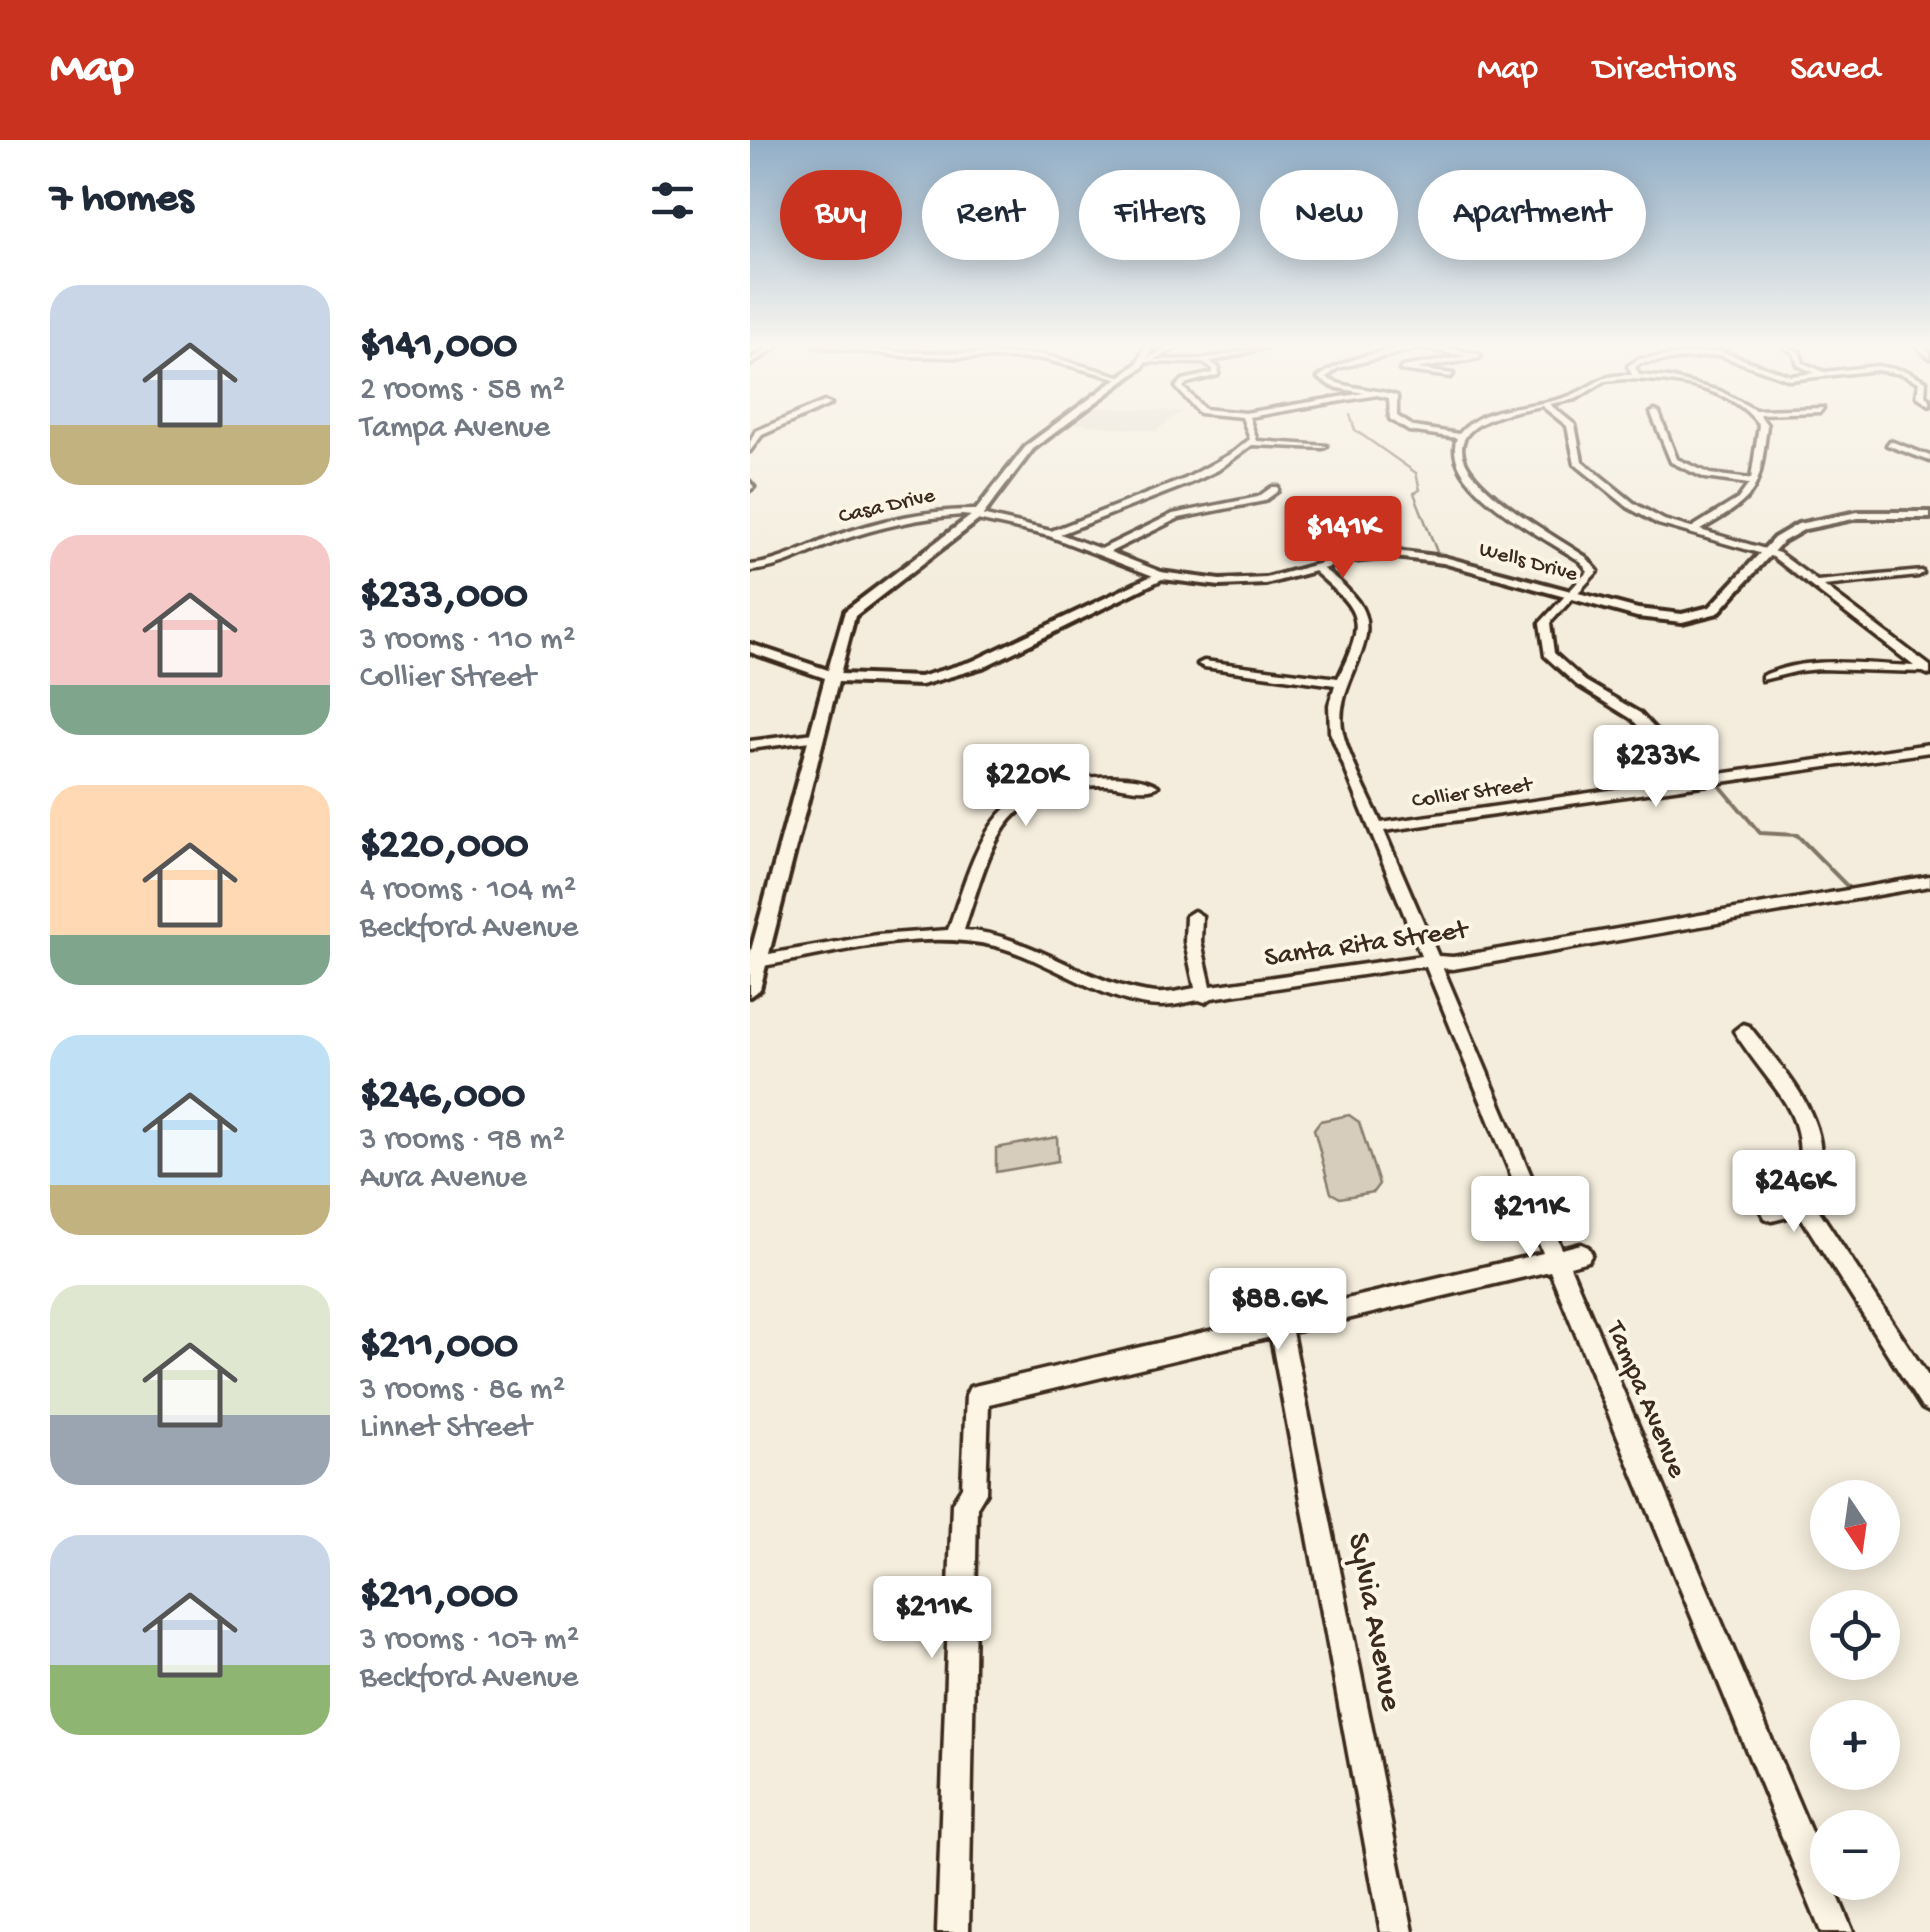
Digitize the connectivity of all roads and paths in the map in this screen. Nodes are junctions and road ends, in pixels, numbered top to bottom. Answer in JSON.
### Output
{"nodes":[{"id":1,"x":766,"y":430,"type":"edge"},
{"id":2,"x":1054,"y":430,"type":"edge"},
{"id":3,"x":1251,"y":430,"type":"edge"},
{"id":4,"x":1427,"y":430,"type":"edge"},
{"id":5,"x":1470,"y":430,"type":"edge"},
{"id":6,"x":1571,"y":430,"type":"edge"},
{"id":7,"x":1662,"y":430,"type":"edge"},
{"id":8,"x":1763,"y":430,"type":"edge"},
{"id":9,"x":1463,"y":437,"type":"junction"},
{"id":10,"x":1252,"y":443,"type":"junction"},
{"id":11,"x":1890,"y":443,"type":"dead end"},
{"id":12,"x":1324,"y":446,"type":"dead end"},
{"id":13,"x":750,"y":449,"type":"edge"},
{"id":14,"x":1930,"y":458,"type":"edge"},
{"id":15,"x":1756,"y":482,"type":"junction"},
{"id":16,"x":1275,"y":489,"type":"dead end"},
{"id":17,"x":978,"y":515,"type":"junction"},
{"id":18,"x":1930,"y":515,"type":"edge"},
{"id":19,"x":1692,"y":531,"type":"junction"},
{"id":20,"x":1052,"y":534,"type":"junction"},
{"id":21,"x":1105,"y":551,"type":"junction"},
{"id":22,"x":1768,"y":551,"type":"junction"},
{"id":23,"x":750,"y":568,"type":"edge"},
{"id":24,"x":1316,"y":569,"type":"junction"},
{"id":25,"x":1918,"y":573,"type":"dead end"},
{"id":26,"x":1160,"y":575,"type":"junction"},
{"id":27,"x":1816,"y":584,"type":"junction"},
{"id":28,"x":1574,"y":596,"type":"junction"},
{"id":29,"x":750,"y":648,"type":"edge"},
{"id":30,"x":1930,"y":652,"type":"edge"},
{"id":31,"x":1908,"y":655,"type":"junction"},
{"id":32,"x":1204,"y":664,"type":"dead end"},
{"id":33,"x":1928,"y":671,"type":"edge"},
{"id":34,"x":830,"y":676,"type":"junction"},
{"id":35,"x":1766,"y":678,"type":"dead end"},
{"id":36,"x":1341,"y":682,"type":"junction"},
{"id":37,"x":814,"y":737,"type":"junction"},
{"id":38,"x":750,"y":745,"type":"edge"},
{"id":39,"x":1930,"y":748,"type":"edge"},
{"id":40,"x":1696,"y":782,"type":"junction"},
{"id":41,"x":1151,"y":786,"type":"dead end"},
{"id":42,"x":1376,"y":828,"type":"junction"},
{"id":43,"x":1930,"y":882,"type":"edge"},
{"id":44,"x":1194,"y":916,"type":"dead end"},
{"id":45,"x":954,"y":935,"type":"junction"},
{"id":46,"x":758,"y":961,"type":"junction"},
{"id":47,"x":1434,"y":962,"type":"junction"},
{"id":48,"x":750,"y":989,"type":"edge"},
{"id":49,"x":1205,"y":996,"type":"junction"},
{"id":50,"x":1744,"y":1032,"type":"dead end"},
{"id":51,"x":1804,"y":1204,"type":"junction"},
{"id":52,"x":1772,"y":1212,"type":"dead end"},
{"id":53,"x":1581,"y":1254,"type":"dead end"},
{"id":54,"x":1557,"y":1260,"type":"junction"},
{"id":55,"x":1280,"y":1326,"type":"junction"},
{"id":56,"x":1930,"y":1400,"type":"edge"},
{"id":57,"x":952,"y":1932,"type":"edge"},
{"id":58,"x":1396,"y":1932,"type":"edge"},
{"id":59,"x":1837,"y":1932,"type":"edge"}],
"edges":[{"from":1,"to":13,"type":"street"},
{"from":2,"to":17,"type":"main road"},
{"from":3,"to":10,"type":"street"},
{"from":4,"to":9,"type":"street"},
{"from":5,"to":9,"type":"street"},
{"from":6,"to":19,"type":"street"},
{"from":7,"to":15,"type":"street"},
{"from":8,"to":15,"type":"street"},
{"from":9,"to":28,"type":"street"},
{"from":10,"to":12,"type":"street"},
{"from":10,"to":20,"type":"street"},
{"from":11,"to":14,"type":"street"},
{"from":15,"to":19,"type":"street"},
{"from":16,"to":21,"type":"street"},
{"from":17,"to":20,"type":"street","name":"Casa Drive"},
{"from":17,"to":23,"type":"street","name":"Casa Drive"},
{"from":17,"to":34,"type":"main road"},
{"from":18,"to":22,"type":"main road","name":"Wells Drive"},
{"from":19,"to":22,"type":"street"},
{"from":20,"to":21,"type":"street","name":"Casa Drive"},
{"from":21,"to":26,"type":"street","name":"Casa Drive"},
{"from":22,"to":27,"type":"street"},
{"from":22,"to":28,"type":"main road","name":"Wells Drive"},
{"from":24,"to":26,"type":"main road","name":"Wells Drive"},
{"from":24,"to":28,"type":"main road","name":"Wells Drive"},
{"from":24,"to":36,"type":"street","name":"Tampa Avenue"},
{"from":25,"to":27,"type":"street"},
{"from":26,"to":34,"type":"main road"},
{"from":27,"to":31,"type":"street"},
{"from":28,"to":40,"type":"street"},
{"from":29,"to":34,"type":"main road"},
{"from":30,"to":31,"type":"street"},
{"from":31,"to":33,"type":"street"},
{"from":32,"to":36,"type":"street"},
{"from":33,"to":35,"type":"street"},
{"from":34,"to":37,"type":"main road"},
{"from":36,"to":42,"type":"street","name":"Tampa Avenue"},
{"from":37,"to":38,"type":"street"},
{"from":37,"to":46,"type":"main road"},
{"from":39,"to":40,"type":"street","name":"Collier Street"},
{"from":40,"to":42,"type":"street","name":"Collier Street"},
{"from":41,"to":45,"type":"street"},
{"from":42,"to":47,"type":"street","name":"Tampa Avenue"},
{"from":43,"to":47,"type":"street","name":"Santa Rita Street"},
{"from":44,"to":49,"type":"street"},
{"from":45,"to":46,"type":"street","name":"Santa Rita Street"},
{"from":45,"to":49,"type":"street","name":"Santa Rita Street"},
{"from":46,"to":48,"type":"main road"},
{"from":47,"to":49,"type":"street","name":"Santa Rita Street"},
{"from":47,"to":54,"type":"street","name":"Tampa Avenue"},
{"from":50,"to":51,"type":"street"},
{"from":51,"to":52,"type":"street"},
{"from":51,"to":56,"type":"street"},
{"from":53,"to":54,"type":"street"},
{"from":54,"to":55,"type":"street"},
{"from":54,"to":59,"type":"street","name":"Tampa Avenue"},
{"from":55,"to":57,"type":"street"},
{"from":55,"to":58,"type":"street","name":"Sylvia Avenue"}]}
